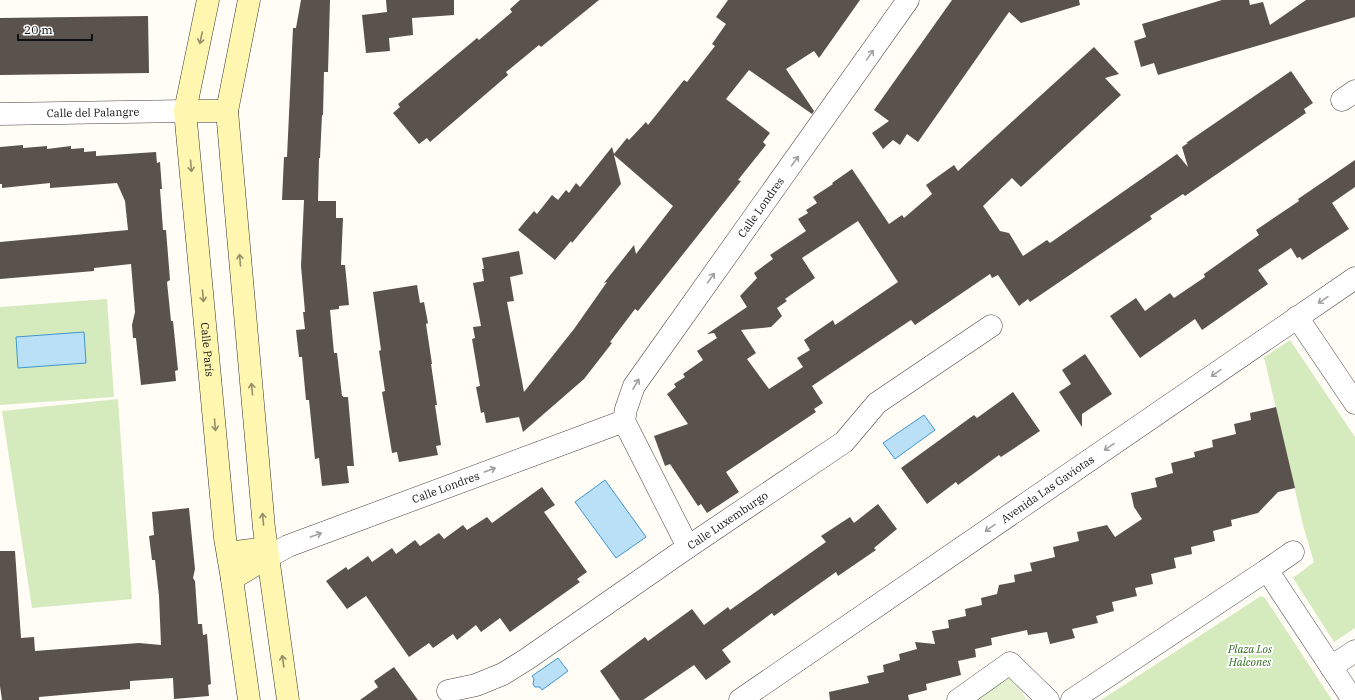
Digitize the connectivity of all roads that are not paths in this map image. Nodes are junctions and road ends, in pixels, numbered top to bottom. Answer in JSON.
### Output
{"nodes":[{"id":1,"x":208,"y":0,"type":"edge"},
{"id":2,"x":249,"y":0,"type":"edge"},
{"id":3,"x":908,"y":0,"type":"edge"},
{"id":4,"x":186,"y":111,"type":"junction"},
{"id":5,"x":227,"y":111,"type":"junction"},
{"id":6,"x":0,"y":114,"type":"edge"},
{"id":7,"x":1355,"y":278,"type":"edge"},
{"id":8,"x":1297,"y":318,"type":"junction"},
{"id":9,"x":991,"y":326,"type":"dead end"},
{"id":10,"x":1355,"y":403,"type":"edge"},
{"id":11,"x":624,"y":421,"type":"junction"},
{"id":12,"x":688,"y":547,"type":"junction"},
{"id":13,"x":1293,"y":552,"type":"dead end"},
{"id":14,"x":228,"y":553,"type":"junction"},
{"id":15,"x":268,"y":553,"type":"junction"},
{"id":16,"x":1267,"y":570,"type":"junction"},
{"id":17,"x":232,"y":579,"type":"junction"},
{"id":18,"x":1355,"y":651,"type":"edge"},
{"id":19,"x":1332,"y":667,"type":"junction"},
{"id":20,"x":448,"y":691,"type":"dead end"},
{"id":21,"x":249,"y":700,"type":"edge"},
{"id":22,"x":288,"y":700,"type":"edge"},
{"id":23,"x":740,"y":700,"type":"edge"},
{"id":24,"x":958,"y":700,"type":"edge"},
{"id":25,"x":1048,"y":700,"type":"edge"},
{"id":26,"x":1072,"y":700,"type":"edge"},
{"id":27,"x":1353,"y":700,"type":"edge"}],
"edges":[{"from":1,"to":4,"type":"main road","name":"Calle París","one_way":true},
{"from":2,"to":5,"type":"main road"},
{"from":11,"to":3,"type":"street","name":"Calle Londres","one_way":true},
{"from":4,"to":5,"type":"main road"},
{"from":4,"to":6,"type":"street","name":"Calle del Palangre"},
{"from":4,"to":14,"type":"main road","name":"Calle París","one_way":true},
{"from":15,"to":5,"type":"main road","one_way":true},
{"from":7,"to":8,"type":"street","name":"Avenida Las Gaviotas","one_way":true},
{"from":8,"to":10,"type":"street"},
{"from":8,"to":23,"type":"street","name":"Avenida Las Gaviotas","one_way":true},
{"from":9,"to":12,"type":"street","name":"Calle Luxemburgo"},
{"from":11,"to":12,"type":"street"},
{"from":15,"to":11,"type":"street","name":"Calle Londres","one_way":true},
{"from":12,"to":20,"type":"street","name":"Calle Luxemburgo"},
{"from":13,"to":16,"type":"street"},
{"from":14,"to":15,"type":"main road"},
{"from":14,"to":17,"type":"main road","name":"Calle París"},
{"from":15,"to":17,"type":"main road"},
{"from":22,"to":15,"type":"main road","one_way":true},
{"from":16,"to":19,"type":"street"},
{"from":16,"to":26,"type":"street"},
{"from":17,"to":21,"type":"main road","name":"Calle París"},
{"from":18,"to":19,"type":"street"},
{"from":19,"to":27,"type":"street"},
{"from":24,"to":25,"type":"street"}]}
